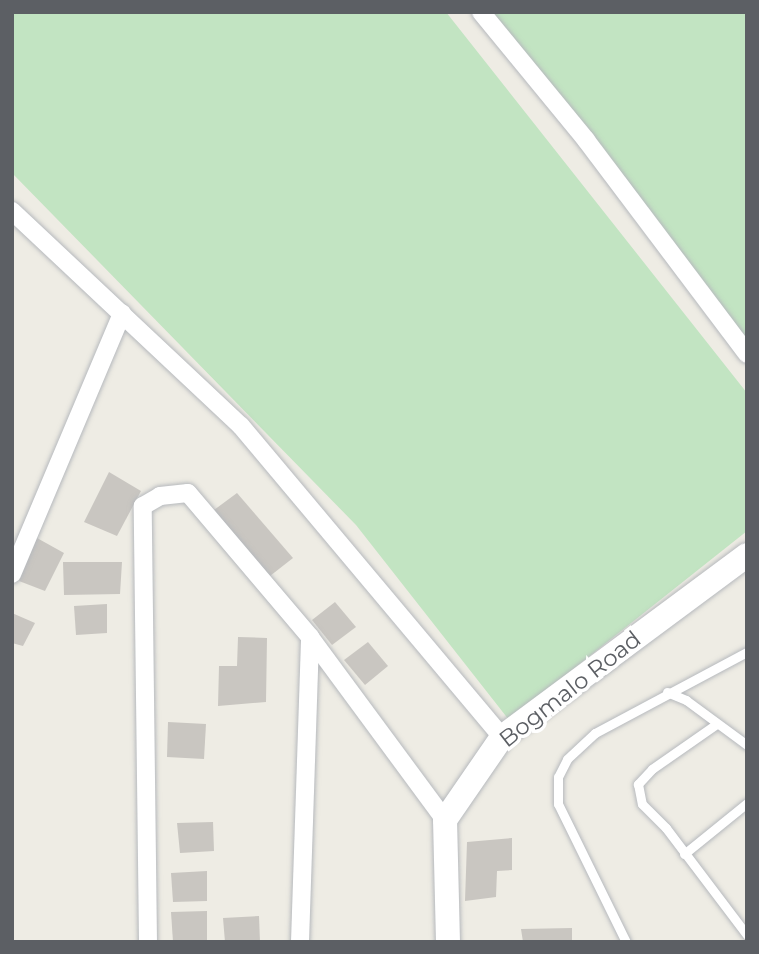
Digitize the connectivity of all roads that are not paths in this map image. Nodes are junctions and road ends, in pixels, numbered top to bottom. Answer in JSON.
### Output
{"nodes":[{"id":1,"x":481,"y":12,"type":"edge"},
{"id":2,"x":12,"y":211,"type":"edge"},
{"id":3,"x":122,"y":313,"type":"junction"},
{"id":4,"x":747,"y":354,"type":"edge"},
{"id":5,"x":747,"y":555,"type":"edge"},
{"id":6,"x":12,"y":574,"type":"edge"},
{"id":7,"x":310,"y":636,"type":"junction"},
{"id":8,"x":747,"y":652,"type":"edge"},
{"id":9,"x":667,"y":692,"type":"junction"},
{"id":10,"x":715,"y":725,"type":"junction"},
{"id":11,"x":502,"y":737,"type":"junction"},
{"id":12,"x":747,"y":746,"type":"edge"},
{"id":13,"x":747,"y":803,"type":"edge"},
{"id":14,"x":445,"y":820,"type":"junction"},
{"id":15,"x":684,"y":854,"type":"junction"},
{"id":16,"x":747,"y":935,"type":"edge"},
{"id":17,"x":148,"y":942,"type":"edge"},
{"id":18,"x":300,"y":942,"type":"edge"},
{"id":19,"x":448,"y":942,"type":"edge"},
{"id":20,"x":626,"y":942,"type":"edge"}],
"edges":[{"from":1,"to":4,"type":"street"},
{"from":2,"to":3,"type":"street"},
{"from":3,"to":6,"type":"street"},
{"from":3,"to":11,"type":"street"},
{"from":5,"to":11,"type":"street","name":"Bogmalo Road"},
{"from":7,"to":14,"type":"street"},
{"from":7,"to":17,"type":"street"},
{"from":7,"to":18,"type":"street"},
{"from":8,"to":9,"type":"lane"},
{"from":9,"to":10,"type":"lane"},
{"from":9,"to":20,"type":"lane"},
{"from":10,"to":12,"type":"lane"},
{"from":10,"to":15,"type":"lane"},
{"from":11,"to":14,"type":"street","name":"Bogmalo Road"},
{"from":13,"to":15,"type":"lane"},
{"from":14,"to":19,"type":"street"},
{"from":15,"to":16,"type":"lane"}]}
